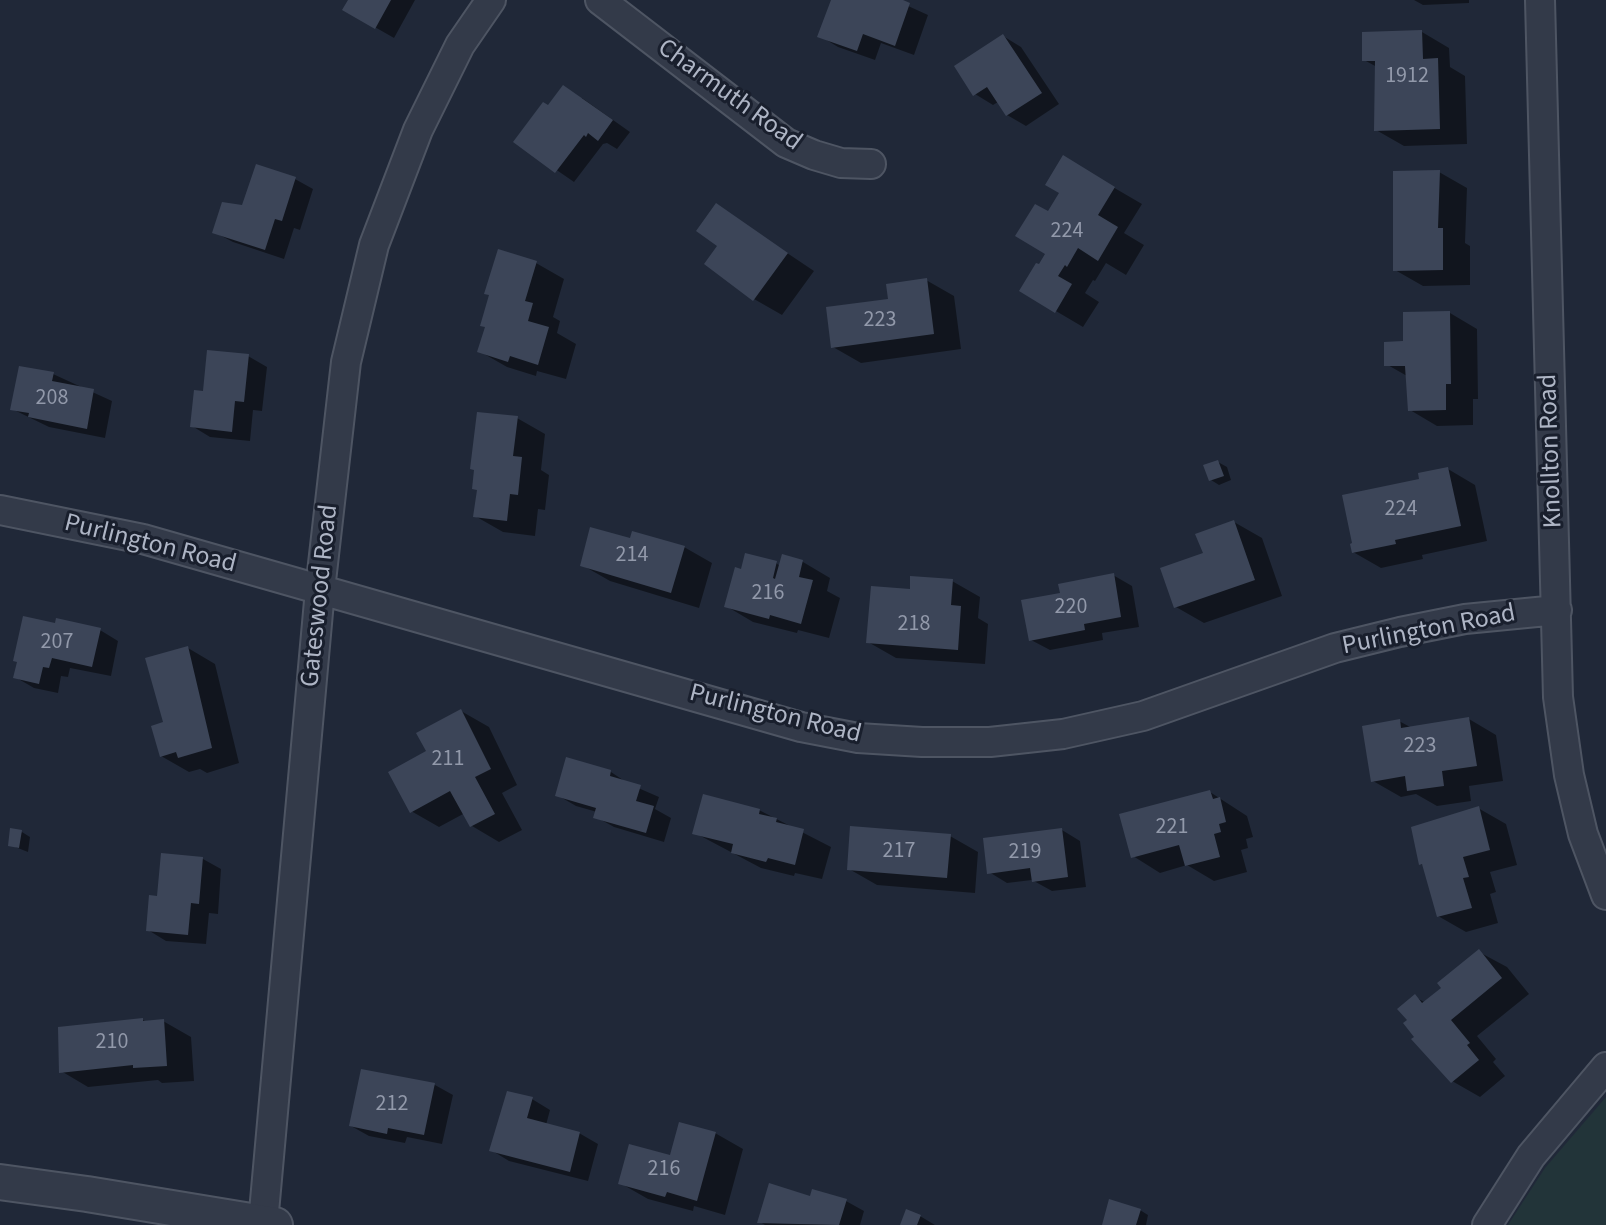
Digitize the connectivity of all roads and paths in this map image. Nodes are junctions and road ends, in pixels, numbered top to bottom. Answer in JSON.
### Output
{"nodes":[{"id":1,"x":491,"y":0,"type":"edge"},
{"id":2,"x":600,"y":0,"type":"edge"},
{"id":3,"x":1540,"y":0,"type":"edge"},
{"id":4,"x":871,"y":164,"type":"dead end"},
{"id":5,"x":0,"y":510,"type":"edge"},
{"id":6,"x":320,"y":590,"type":"junction"},
{"id":7,"x":1557,"y":610,"type":"junction"},
{"id":8,"x":1606,"y":895,"type":"edge"},
{"id":9,"x":1606,"y":1067,"type":"edge"},
{"id":10,"x":0,"y":1182,"type":"edge"},
{"id":11,"x":269,"y":1224,"type":"edge"},
{"id":12,"x":1487,"y":1225,"type":"edge"}],
"edges":[{"from":1,"to":6,"type":"street","name":"Gateswood Road"},
{"from":2,"to":4,"type":"street","name":"Charmuth Road"},
{"from":3,"to":7,"type":"street","name":"Knollton Road"},
{"from":5,"to":6,"type":"street","name":"Purlington Road"},
{"from":6,"to":7,"type":"street","name":"Purlington Road"},
{"from":6,"to":11,"type":"street","name":"Gateswood Road"},
{"from":7,"to":8,"type":"street","name":"Knollton Road"},
{"from":9,"to":12,"type":"street"},
{"from":10,"to":11,"type":"street"}]}
